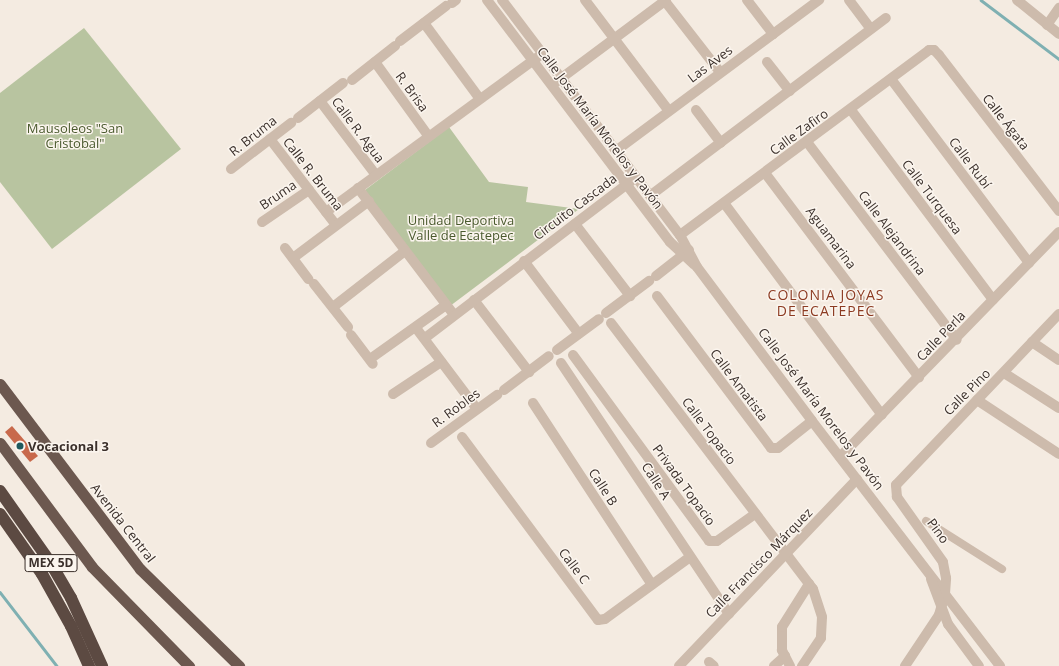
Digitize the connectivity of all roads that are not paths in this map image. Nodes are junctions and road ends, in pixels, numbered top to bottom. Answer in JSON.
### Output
{"nodes":[{"id":1,"x":487,"y":0,"type":"edge"},
{"id":2,"x":502,"y":0,"type":"edge"},
{"id":3,"x":585,"y":0,"type":"edge"},
{"id":4,"x":665,"y":0,"type":"edge"},
{"id":5,"x":747,"y":0,"type":"edge"},
{"id":6,"x":819,"y":0,"type":"edge"},
{"id":7,"x":849,"y":0,"type":"edge"},
{"id":8,"x":1017,"y":0,"type":"edge"},
{"id":9,"x":451,"y":3,"type":"edge"},
{"id":10,"x":1059,"y":8,"type":"edge"},
{"id":11,"x":886,"y":18,"type":"dead end"},
{"id":12,"x":424,"y":23,"type":"junction"},
{"id":13,"x":1047,"y":25,"type":"junction"},
{"id":14,"x":871,"y":29,"type":"junction"},
{"id":15,"x":773,"y":34,"type":"junction"},
{"id":16,"x":1059,"y":34,"type":"edge"},
{"id":17,"x":615,"y":38,"type":"junction"},
{"id":18,"x":932,"y":50,"type":"joint"},
{"id":19,"x":542,"y":54,"type":"junction"},
{"id":20,"x":533,"y":60,"type":"junction"},
{"id":21,"x":375,"y":62,"type":"junction"},
{"id":22,"x":767,"y":62,"type":"dead end"},
{"id":23,"x":720,"y":72,"type":"junction"},
{"id":24,"x":561,"y":78,"type":"junction"},
{"id":25,"x":891,"y":79,"type":"junction"},
{"id":26,"x":552,"y":85,"type":"junction"},
{"id":27,"x":790,"y":91,"type":"junction"},
{"id":28,"x":480,"y":99,"type":"junction"},
{"id":29,"x":320,"y":101,"type":"junction"},
{"id":30,"x":696,"y":110,"type":"dead end"},
{"id":31,"x":851,"y":110,"type":"junction"},
{"id":32,"x":669,"y":111,"type":"junction"},
{"id":33,"x":429,"y":137,"type":"junction"},
{"id":34,"x":270,"y":139,"type":"junction"},
{"id":35,"x":807,"y":142,"type":"junction"},
{"id":36,"x":720,"y":143,"type":"junction"},
{"id":37,"x":617,"y":150,"type":"junction"},
{"id":38,"x":231,"y":169,"type":"dead end"},
{"id":39,"x":765,"y":173,"type":"junction"},
{"id":40,"x":376,"y":175,"type":"junction"},
{"id":41,"x":636,"y":177,"type":"junction"},
{"id":42,"x":627,"y":184,"type":"junction"},
{"id":43,"x":358,"y":188,"type":"junction"},
{"id":44,"x":309,"y":190,"type":"junction"},
{"id":45,"x":650,"y":195,"type":"junction"},
{"id":46,"x":369,"y":201,"type":"junction"},
{"id":47,"x":724,"y":203,"type":"junction"},
{"id":48,"x":1059,"y":211,"type":"edge"},
{"id":49,"x":326,"y":212,"type":"junction"},
{"id":50,"x":262,"y":222,"type":"dead end"},
{"id":51,"x":575,"y":224,"type":"junction"},
{"id":52,"x":336,"y":225,"type":"junction"},
{"id":53,"x":1059,"y":232,"type":"edge"},
{"id":54,"x":680,"y":235,"type":"junction"},
{"id":55,"x":285,"y":248,"type":"dead end"},
{"id":56,"x":405,"y":251,"type":"junction"},
{"id":57,"x":686,"y":252,"type":"junction"},
{"id":58,"x":293,"y":258,"type":"junction"},
{"id":59,"x":524,"y":261,"type":"junction"},
{"id":60,"x":1029,"y":262,"type":"junction"},
{"id":61,"x":630,"y":296,"type":"junction"},
{"id":62,"x":657,"y":296,"type":"dead end"},
{"id":63,"x":474,"y":300,"type":"junction"},
{"id":64,"x":993,"y":300,"type":"junction"},
{"id":65,"x":446,"y":305,"type":"junction"},
{"id":66,"x":333,"y":307,"type":"junction"},
{"id":67,"x":1059,"y":314,"type":"edge"},
{"id":68,"x":454,"y":315,"type":"junction"},
{"id":69,"x":611,"y":323,"type":"dead end"},
{"id":70,"x":416,"y":328,"type":"junction"},
{"id":71,"x":579,"y":334,"type":"junction"},
{"id":72,"x":424,"y":338,"type":"junction"},
{"id":73,"x":957,"y":340,"type":"junction"},
{"id":74,"x":1032,"y":342,"type":"junction"},
{"id":75,"x":572,"y":355,"type":"dead end"},
{"id":76,"x":1059,"y":360,"type":"edge"},
{"id":77,"x":441,"y":362,"type":"junction"},
{"id":78,"x":561,"y":363,"type":"dead end"},
{"id":79,"x":529,"y":372,"type":"junction"},
{"id":80,"x":1004,"y":373,"type":"junction"},
{"id":81,"x":919,"y":377,"type":"junction"},
{"id":82,"x":0,"y":384,"type":"edge"},
{"id":83,"x":393,"y":394,"type":"dead end"},
{"id":84,"x":607,"y":399,"type":"junction"},
{"id":85,"x":977,"y":400,"type":"junction"},
{"id":86,"x":533,"y":403,"type":"dead end"},
{"id":87,"x":1059,"y":408,"type":"edge"},
{"id":88,"x":477,"y":409,"type":"junction"},
{"id":89,"x":593,"y":409,"type":"junction"},
{"id":90,"x":882,"y":415,"type":"junction"},
{"id":91,"x":812,"y":421,"type":"junction"},
{"id":92,"x":462,"y":437,"type":"dead end"},
{"id":93,"x":0,"y":443,"type":"edge"},
{"id":94,"x":431,"y":443,"type":"dead end"},
{"id":95,"x":1059,"y":454,"type":"edge"},
{"id":96,"x":840,"y":457,"type":"junction"},
{"id":97,"x":857,"y":479,"type":"junction"},
{"id":98,"x":895,"y":489,"type":"joint"},
{"id":99,"x":0,"y":491,"type":"edge"},
{"id":100,"x":0,"y":514,"type":"edge"},
{"id":101,"x":755,"y":514,"type":"junction"},
{"id":102,"x":926,"y":521,"type":"dead end"},
{"id":103,"x":785,"y":555,"type":"junction"},
{"id":104,"x":690,"y":557,"type":"junction"},
{"id":105,"x":926,"y":566,"type":"junction"},
{"id":106,"x":1002,"y":569,"type":"dead end"},
{"id":107,"x":809,"y":584,"type":"junction"},
{"id":108,"x":652,"y":585,"type":"junction"},
{"id":109,"x":945,"y":594,"type":"junction"},
{"id":110,"x":941,"y":610,"type":"junction"},
{"id":111,"x":729,"y":614,"type":"junction"},
{"id":112,"x":785,"y":656,"type":"junction"},
{"id":113,"x":89,"y":666,"type":"edge"},
{"id":114,"x":102,"y":666,"type":"edge"},
{"id":115,"x":189,"y":666,"type":"edge"},
{"id":116,"x":239,"y":666,"type":"edge"},
{"id":117,"x":679,"y":666,"type":"edge"},
{"id":118,"x":774,"y":666,"type":"edge"},
{"id":119,"x":790,"y":666,"type":"edge"},
{"id":120,"x":802,"y":666,"type":"edge"},
{"id":121,"x":905,"y":666,"type":"edge"},
{"id":122,"x":979,"y":666,"type":"edge"},
{"id":123,"x":1000,"y":666,"type":"edge"}],
"edges":[{"from":1,"to":20,"type":"street","name":"Calle José María Morelos y Pavón"},
{"from":2,"to":19,"type":"street","name":"Calle José María Morelos y Pavón"},
{"from":3,"to":17,"type":"street"},
{"from":4,"to":17,"type":"street"},
{"from":4,"to":23,"type":"street"},
{"from":5,"to":15,"type":"street"},
{"from":6,"to":15,"type":"street","name":"Las Aves"},
{"from":7,"to":14,"type":"street"},
{"from":8,"to":13,"type":"street"},
{"from":9,"to":12,"type":"street"},
{"from":10,"to":13,"type":"street"},
{"from":11,"to":14,"type":"street"},
{"from":12,"to":21,"type":"street"},
{"from":12,"to":28,"type":"street"},
{"from":13,"to":16,"type":"street"},
{"from":14,"to":27,"type":"street"},
{"from":15,"to":23,"type":"street","name":"Las Aves"},
{"from":17,"to":24,"type":"street"},
{"from":17,"to":32,"type":"street"},
{"from":18,"to":25,"type":"street","name":"Calle Zafiro"},
{"from":18,"to":48,"type":"street","name":"Calle Ágata"},
{"from":19,"to":20,"type":"street"},
{"from":19,"to":24,"type":"street","name":"Calle José María Morelos y Pavón"},
{"from":20,"to":26,"type":"street","name":"Calle José María Morelos y Pavón"},
{"from":20,"to":28,"type":"street"},
{"from":21,"to":29,"type":"street","name":"R. Bruma"},
{"from":21,"to":33,"type":"street","name":"R. Brisa"},
{"from":22,"to":27,"type":"street"},
{"from":23,"to":32,"type":"street","name":"Las Aves"},
{"from":24,"to":26,"type":"street"},
{"from":24,"to":37,"type":"street","name":"Calle José María Morelos y Pavón"},
{"from":25,"to":31,"type":"street","name":"Calle Zafiro"},
{"from":25,"to":60,"type":"street","name":"Calle Rubí"},
{"from":26,"to":42,"type":"street","name":"Calle José María Morelos y Pavón"},
{"from":27,"to":36,"type":"street"},
{"from":28,"to":33,"type":"street"},
{"from":29,"to":34,"type":"street","name":"R. Bruma"},
{"from":29,"to":40,"type":"street","name":"Calle R. Agua"},
{"from":30,"to":36,"type":"street"},
{"from":31,"to":35,"type":"street","name":"Calle Zafiro"},
{"from":31,"to":64,"type":"street","name":"Calle Turquesa"},
{"from":32,"to":37,"type":"street","name":"Las Aves"},
{"from":33,"to":40,"type":"street"},
{"from":34,"to":38,"type":"street","name":"R. Bruma"},
{"from":34,"to":44,"type":"street","name":"Calle R. Bruma"},
{"from":35,"to":39,"type":"street","name":"Calle Zafiro"},
{"from":35,"to":73,"type":"street","name":"Calle Alejandrina"},
{"from":36,"to":45,"type":"street"},
{"from":37,"to":41,"type":"street","name":"Calle José María Morelos y Pavón"},
{"from":39,"to":47,"type":"street","name":"Calle Zafiro"},
{"from":39,"to":81,"type":"street","name":"Aguamarina"},
{"from":40,"to":43,"type":"street"},
{"from":41,"to":42,"type":"street","name":"Circuito Cascada"},
{"from":41,"to":45,"type":"street","name":"Calle José María Morelos y Pavón"},
{"from":42,"to":51,"type":"street","name":"Circuito Cascada"},
{"from":42,"to":57,"type":"street","name":"Calle José María Morelos y Pavón"},
{"from":43,"to":46,"type":"street"},
{"from":43,"to":49,"type":"street"},
{"from":44,"to":49,"type":"street","name":"Calle R. Bruma"},
{"from":44,"to":50,"type":"street","name":"Bruma"},
{"from":45,"to":54,"type":"street","name":"Calle José María Morelos y Pavón"},
{"from":46,"to":52,"type":"street"},
{"from":46,"to":56,"type":"street"},
{"from":47,"to":54,"type":"street","name":"Calle Zafiro"},
{"from":47,"to":90,"type":"street"},
{"from":49,"to":52,"type":"street","name":"Calle R. Bruma"},
{"from":51,"to":59,"type":"street","name":"Circuito Cascada"},
{"from":51,"to":61,"type":"street"},
{"from":52,"to":58,"type":"street"},
{"from":53,"to":60,"type":"street","name":"Calle Perla"},
{"from":54,"to":57,"type":"street","name":"Calle José María Morelos y Pavón"},
{"from":55,"to":58,"type":"street"},
{"from":56,"to":65,"type":"street"},
{"from":56,"to":66,"type":"street"},
{"from":57,"to":61,"type":"street","name":"R. Robles"},
{"from":57,"to":91,"type":"street","name":"Calle José María Morelos y Pavón"},
{"from":58,"to":66,"type":"street"},
{"from":59,"to":63,"type":"street","name":"Circuito Cascada"},
{"from":59,"to":71,"type":"street"},
{"from":60,"to":64,"type":"street","name":"Calle Perla"},
{"from":61,"to":71,"type":"street","name":"R. Robles"},
{"from":62,"to":91,"type":"street","name":"Calle Amatista"},
{"from":63,"to":68,"type":"street","name":"Circuito Cascada"},
{"from":63,"to":79,"type":"street"},
{"from":64,"to":73,"type":"street","name":"Calle Perla"},
{"from":65,"to":68,"type":"street"},
{"from":65,"to":70,"type":"street"},
{"from":66,"to":70,"type":"street"},
{"from":67,"to":74,"type":"street","name":"Calle Pino"},
{"from":68,"to":72,"type":"street","name":"Circuito Cascada"},
{"from":69,"to":101,"type":"street","name":"Calle Topacio"},
{"from":70,"to":72,"type":"street"},
{"from":71,"to":79,"type":"street","name":"R. Robles"},
{"from":72,"to":77,"type":"street"},
{"from":73,"to":81,"type":"street","name":"Calle Perla"},
{"from":74,"to":76,"type":"street"},
{"from":74,"to":80,"type":"street","name":"Calle Pino"},
{"from":75,"to":84,"type":"street","name":"Privada Topacio"},
{"from":77,"to":83,"type":"street"},
{"from":77,"to":88,"type":"street"},
{"from":78,"to":89,"type":"street","name":"Calle A"},
{"from":79,"to":88,"type":"street","name":"R. Robles"},
{"from":80,"to":85,"type":"street","name":"Calle Pino"},
{"from":80,"to":87,"type":"street"},
{"from":81,"to":90,"type":"street","name":"Calle Perla"},
{"from":82,"to":116,"type":"highway","name":"Avenida Central"},
{"from":84,"to":89,"type":"street"},
{"from":84,"to":101,"type":"street","name":"Privada Topacio"},
{"from":85,"to":95,"type":"street"},
{"from":85,"to":98,"type":"street","name":"Calle Pino"},
{"from":86,"to":108,"type":"street","name":"Calle B"},
{"from":88,"to":94,"type":"street","name":"R. Robles"},
{"from":89,"to":104,"type":"street","name":"Calle A"},
{"from":90,"to":96,"type":"street","name":"Calle Perla"},
{"from":91,"to":96,"type":"street","name":"Calle José María Morelos y Pavón"},
{"from":92,"to":108,"type":"street","name":"Calle C"},
{"from":93,"to":115,"type":"highway"},
{"from":96,"to":97,"type":"street","name":"Calle José María Morelos y Pavón"},
{"from":97,"to":103,"type":"street","name":"Calle Francisco Márquez"},
{"from":97,"to":105,"type":"street","name":"Calle José María Morelos y Pavón"},
{"from":98,"to":109,"type":"street","name":"Pino"},
{"from":99,"to":114,"type":"highway","number":"MEX 5D"},
{"from":100,"to":113,"type":"highway","number":"MEX 5D"},
{"from":101,"to":103,"type":"street","name":"Calle Topacio"},
{"from":102,"to":106,"type":"street"},
{"from":103,"to":107,"type":"street","name":"Calle Topacio"},
{"from":103,"to":111,"type":"street","name":"Calle Francisco Márquez"},
{"from":104,"to":108,"type":"street","name":"Calle C"},
{"from":104,"to":111,"type":"street","name":"Calle A"},
{"from":105,"to":109,"type":"street","name":"Calle José María Morelos y Pavón"},
{"from":105,"to":110,"type":"street","name":"Calle José María Morelos y Pavón"},
{"from":107,"to":112,"type":"street"},
{"from":107,"to":120,"type":"street","name":"Calle Topacio"},
{"from":109,"to":110,"type":"street","name":"Pino"},
{"from":109,"to":123,"type":"street","name":"Calle José María Morelos y Pavón"},
{"from":110,"to":121,"type":"street","name":"Pino"},
{"from":110,"to":122,"type":"street","name":"Calle José María Morelos y Pavón"},
{"from":111,"to":117,"type":"street","name":"Calle Francisco Márquez"},
{"from":112,"to":118,"type":"street"},
{"from":112,"to":119,"type":"street"}]}
